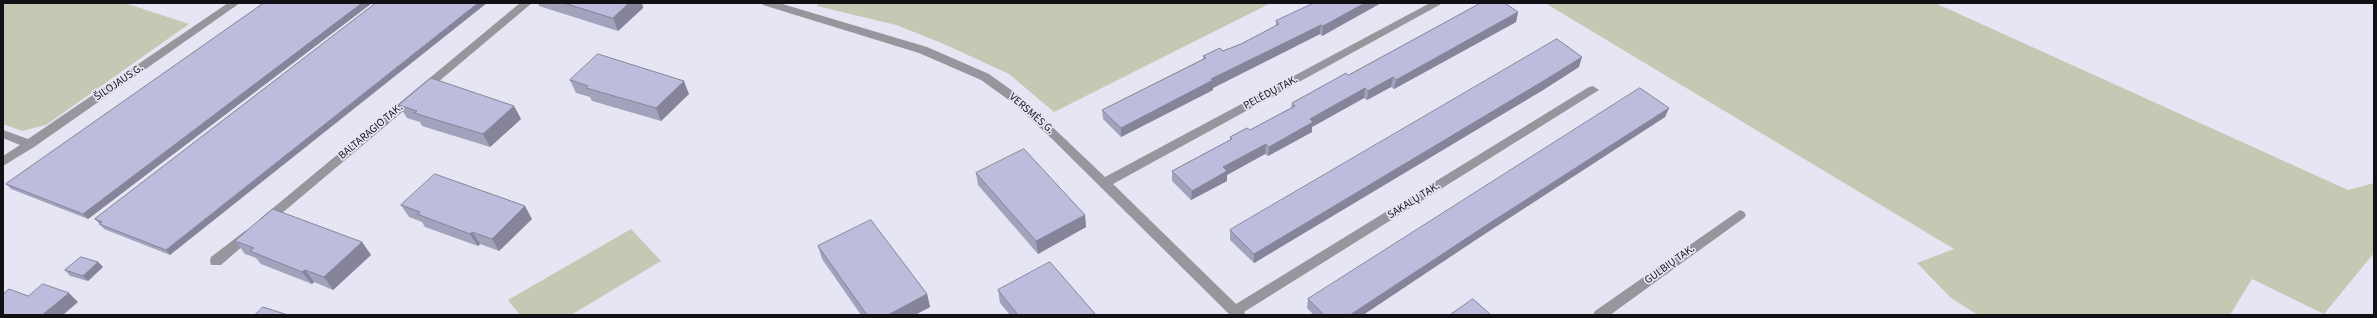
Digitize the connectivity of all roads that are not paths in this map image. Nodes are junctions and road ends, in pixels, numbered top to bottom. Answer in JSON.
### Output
{"nodes":[{"id":1,"x":235,"y":3,"type":"edge"},
{"id":2,"x":527,"y":3,"type":"edge"},
{"id":3,"x":767,"y":3,"type":"edge"},
{"id":4,"x":1438,"y":3,"type":"edge"},
{"id":5,"x":1593,"y":90,"type":"dead end"},
{"id":6,"x":3,"y":134,"type":"edge"},
{"id":7,"x":30,"y":144,"type":"junction"},
{"id":8,"x":3,"y":162,"type":"edge"},
{"id":9,"x":1104,"y":184,"type":"junction"},
{"id":10,"x":1740,"y":215,"type":"dead end"},
{"id":11,"x":216,"y":261,"type":"dead end"},
{"id":12,"x":1237,"y":313,"type":"edge"},
{"id":13,"x":1600,"y":315,"type":"edge"}],
"edges":[{"from":1,"to":7,"type":"street","name":"ŠILOJAUS G."},
{"from":2,"to":11,"type":"street","name":"BALTARAGIO TAK."},
{"from":3,"to":9,"type":"street","name":"VERSMĖS G."},
{"from":4,"to":9,"type":"street","name":"PELĖDŲ TAK."},
{"from":5,"to":12,"type":"street","name":"SAKALŲ TAK."},
{"from":6,"to":7,"type":"street"},
{"from":7,"to":8,"type":"street","name":"ŠILOJAUS G."},
{"from":9,"to":12,"type":"street","name":"VERSMĖS G."},
{"from":10,"to":13,"type":"street","name":"GULBIŲ TAK."}]}
